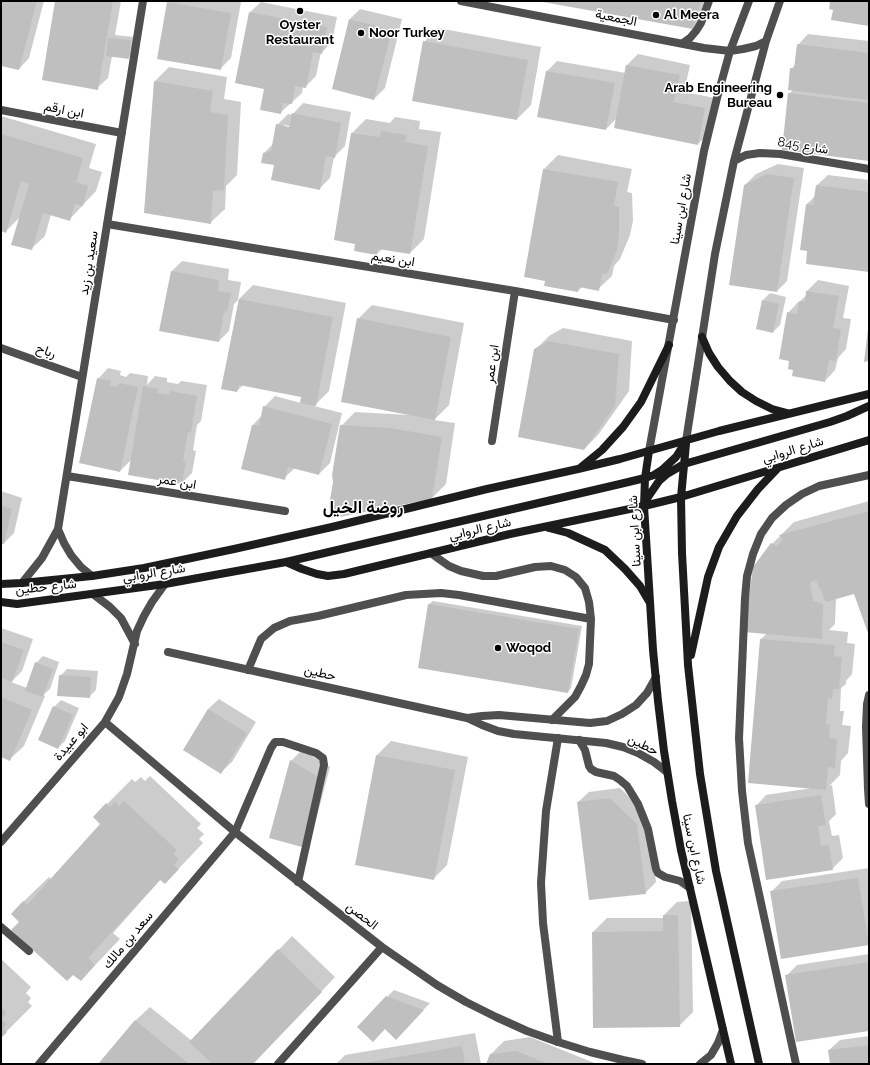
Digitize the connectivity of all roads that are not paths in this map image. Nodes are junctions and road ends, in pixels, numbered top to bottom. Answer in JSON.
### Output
{"nodes":[{"id":1,"x":143,"y":1,"type":"edge"},
{"id":2,"x":460,"y":1,"type":"edge"},
{"id":3,"x":709,"y":1,"type":"edge"},
{"id":4,"x":749,"y":1,"type":"edge"},
{"id":5,"x":780,"y":1,"type":"edge"},
{"id":6,"x":766,"y":41,"type":"junction"},
{"id":7,"x":683,"y":43,"type":"junction"},
{"id":8,"x":730,"y":51,"type":"junction"},
{"id":9,"x":1,"y":110,"type":"edge"},
{"id":10,"x":122,"y":133,"type":"junction"},
{"id":11,"x":734,"y":161,"type":"junction"},
{"id":12,"x":869,"y":169,"type":"edge"},
{"id":13,"x":107,"y":224,"type":"junction"},
{"id":14,"x":514,"y":291,"type":"junction"},
{"id":15,"x":674,"y":320,"type":"junction"},
{"id":16,"x":702,"y":337,"type":"junction"},
{"id":17,"x":668,"y":345,"type":"junction"},
{"id":18,"x":1,"y":348,"type":"edge"},
{"id":19,"x":82,"y":377,"type":"junction"},
{"id":20,"x":869,"y":394,"type":"edge"},
{"id":21,"x":869,"y":406,"type":"edge"},
{"id":22,"x":788,"y":414,"type":"junction"},
{"id":23,"x":869,"y":440,"type":"edge"},
{"id":24,"x":492,"y":441,"type":"dead end"},
{"id":25,"x":686,"y":441,"type":"junction"},
{"id":26,"x":650,"y":451,"type":"junction"},
{"id":27,"x":684,"y":464,"type":"junction"},
{"id":28,"x":779,"y":467,"type":"junction"},
{"id":29,"x":578,"y":469,"type":"junction"},
{"id":30,"x":869,"y":474,"type":"edge"},
{"id":31,"x":67,"y":476,"type":"junction"},
{"id":32,"x":645,"y":478,"type":"junction"},
{"id":33,"x":681,"y":497,"type":"junction"},
{"id":34,"x":644,"y":506,"type":"junction"},
{"id":35,"x":285,"y":511,"type":"dead end"},
{"id":36,"x":546,"y":527,"type":"junction"},
{"id":37,"x":58,"y":529,"type":"junction"},
{"id":38,"x":431,"y":553,"type":"junction"},
{"id":39,"x":286,"y":562,"type":"junction"},
{"id":40,"x":92,"y":576,"type":"junction"},
{"id":41,"x":22,"y":583,"type":"junction"},
{"id":42,"x":1,"y":584,"type":"edge"},
{"id":43,"x":165,"y":584,"type":"junction"},
{"id":44,"x":93,"y":594,"type":"junction"},
{"id":45,"x":1,"y":602,"type":"edge"},
{"id":46,"x":651,"y":606,"type":"junction"},
{"id":47,"x":591,"y":619,"type":"junction"},
{"id":48,"x":135,"y":644,"type":"junction"},
{"id":49,"x":168,"y":652,"type":"dead end"},
{"id":50,"x":688,"y":665,"type":"junction"},
{"id":51,"x":248,"y":670,"type":"junction"},
{"id":52,"x":656,"y":677,"type":"junction"},
{"id":53,"x":869,"y":695,"type":"edge"},
{"id":54,"x":466,"y":718,"type":"junction"},
{"id":55,"x":552,"y":720,"type":"junction"},
{"id":56,"x":105,"y":722,"type":"junction"},
{"id":57,"x":558,"y":738,"type":"junction"},
{"id":58,"x":579,"y":740,"type":"junction"},
{"id":59,"x":667,"y":772,"type":"junction"},
{"id":60,"x":869,"y":804,"type":"edge"},
{"id":61,"x":235,"y":832,"type":"junction"},
{"id":62,"x":1,"y":842,"type":"edge"},
{"id":63,"x":298,"y":882,"type":"junction"},
{"id":64,"x":690,"y":888,"type":"junction"},
{"id":65,"x":1,"y":927,"type":"edge"},
{"id":66,"x":382,"y":947,"type":"junction"},
{"id":67,"x":29,"y":951,"type":"dead end"},
{"id":68,"x":723,"y":1030,"type":"junction"},
{"id":69,"x":558,"y":1042,"type":"junction"},
{"id":70,"x":39,"y":1064,"type":"edge"},
{"id":71,"x":278,"y":1064,"type":"edge"},
{"id":72,"x":642,"y":1064,"type":"edge"},
{"id":73,"x":700,"y":1064,"type":"edge"},
{"id":74,"x":731,"y":1064,"type":"edge"},
{"id":75,"x":759,"y":1064,"type":"edge"},
{"id":76,"x":796,"y":1064,"type":"edge"}],
"edges":[{"from":1,"to":10,"type":"street","name":"سعيد بن زيد"},
{"from":2,"to":7,"type":"street","name":"الجمعية"},
{"from":3,"to":7,"type":"street"},
{"from":4,"to":8,"type":"street","name":"شارع ابن سينا"},
{"from":5,"to":6,"type":"street","name":"شارع ابن سينا"},
{"from":6,"to":8,"type":"street","name":"الجمعية"},
{"from":6,"to":11,"type":"street","name":"شارع ابن سينا"},
{"from":7,"to":8,"type":"street","name":"الجمعية"},
{"from":8,"to":15,"type":"street","name":"شارع ابن سينا"},
{"from":9,"to":10,"type":"street","name":"ابن ارقم"},
{"from":10,"to":13,"type":"street","name":"سعيد بن زيد"},
{"from":11,"to":12,"type":"street","name":"شارع 845"},
{"from":11,"to":16,"type":"street","name":"شارع ابن سينا"},
{"from":13,"to":14,"type":"street","name":"ابن نعيم"},
{"from":13,"to":19,"type":"street","name":"سعيد بن زيد"},
{"from":14,"to":15,"type":"street","name":"ابن نعيم"},
{"from":14,"to":24,"type":"street","name":"ابن عمر"},
{"from":15,"to":17,"type":"street","name":"شارع ابن سينا"},
{"from":16,"to":22,"type":"street"},
{"from":16,"to":25,"type":"street","name":"شارع ابن سينا"},
{"from":17,"to":26,"type":"street","name":"شارع ابن سينا"},
{"from":17,"to":29,"type":"street"},
{"from":18,"to":19,"type":"street","name":"رباح"},
{"from":19,"to":31,"type":"street","name":"سعيد بن زيد"},
{"from":20,"to":22,"type":"street"},
{"from":21,"to":27,"type":"street"},
{"from":22,"to":25,"type":"street"},
{"from":23,"to":28,"type":"street","name":"شارع الروابي"},
{"from":25,"to":26,"type":"street"},
{"from":25,"to":27,"type":"street","name":"شارع ابن سينا"},
{"from":25,"to":32,"type":"street"},
{"from":26,"to":29,"type":"street"},
{"from":26,"to":32,"type":"street","name":"شارع ابن سينا"},
{"from":27,"to":33,"type":"street","name":"شارع ابن سينا"},
{"from":27,"to":34,"type":"street"},
{"from":28,"to":33,"type":"street","name":"شارع الروابي"},
{"from":28,"to":50,"type":"street"},
{"from":29,"to":40,"type":"street","name":"شارع الروابي"},
{"from":30,"to":76,"type":"street"},
{"from":31,"to":35,"type":"street","name":"ابن عمر"},
{"from":31,"to":37,"type":"street","name":"سعيد بن زيد"},
{"from":32,"to":34,"type":"street","name":"شارع ابن سينا"},
{"from":32,"to":39,"type":"street"},
{"from":33,"to":34,"type":"street","name":"شارع الروابي"},
{"from":33,"to":50,"type":"street","name":"شارع ابن سينا"},
{"from":34,"to":36,"type":"street","name":"شارع الروابي"},
{"from":34,"to":46,"type":"street","name":"شارع ابن سينا"},
{"from":36,"to":38,"type":"street","name":"شارع الروابي"},
{"from":36,"to":46,"type":"street"},
{"from":37,"to":40,"type":"street"},
{"from":37,"to":41,"type":"street","name":"سعيد بن زيد"},
{"from":38,"to":39,"type":"street","name":"شارع الروابي"},
{"from":38,"to":47,"type":"street"},
{"from":39,"to":43,"type":"street","name":"شارع الروابي"},
{"from":40,"to":41,"type":"street","name":"شارع الروابي"},
{"from":41,"to":42,"type":"street","name":"شارع حطين"},
{"from":43,"to":44,"type":"street","name":"شارع الروابي"},
{"from":43,"to":48,"type":"street","name":"ابو عبيدة"},
{"from":44,"to":45,"type":"street","name":"شارع حطين"},
{"from":44,"to":48,"type":"street"},
{"from":46,"to":52,"type":"street","name":"شارع ابن سينا"},
{"from":47,"to":51,"type":"street"},
{"from":47,"to":55,"type":"street"},
{"from":48,"to":56,"type":"street","name":"ابو عبيدة"},
{"from":49,"to":51,"type":"street","name":"حطين"},
{"from":50,"to":75,"type":"street","name":"شارع ابن سينا"},
{"from":51,"to":54,"type":"street","name":"حطين"},
{"from":52,"to":55,"type":"street","name":"حطين"},
{"from":52,"to":59,"type":"street","name":"شارع ابن سينا"},
{"from":53,"to":60,"type":"street"},
{"from":54,"to":55,"type":"street","name":"حطين"},
{"from":54,"to":57,"type":"street","name":"حطين"},
{"from":56,"to":61,"type":"street","name":"الحصن"},
{"from":56,"to":62,"type":"street","name":"ابو عبيدة"},
{"from":57,"to":58,"type":"street","name":"حطين"},
{"from":57,"to":69,"type":"street"},
{"from":58,"to":59,"type":"street","name":"حطين"},
{"from":58,"to":64,"type":"street"},
{"from":59,"to":64,"type":"street","name":"شارع ابن سينا"},
{"from":61,"to":63,"type":"street","name":"الحصن"},
{"from":61,"to":63,"type":"street","name":"سعد بن مالك"},
{"from":61,"to":70,"type":"street","name":"سعد بن مالك"},
{"from":63,"to":66,"type":"street","name":"الحصن"},
{"from":64,"to":68,"type":"street","name":"شارع ابن سينا"},
{"from":65,"to":67,"type":"street"},
{"from":66,"to":69,"type":"street","name":"الحصن"},
{"from":66,"to":71,"type":"street"},
{"from":68,"to":73,"type":"street"},
{"from":68,"to":74,"type":"street","name":"شارع ابن سينا"},
{"from":69,"to":72,"type":"street","name":"الحصن"}]}
